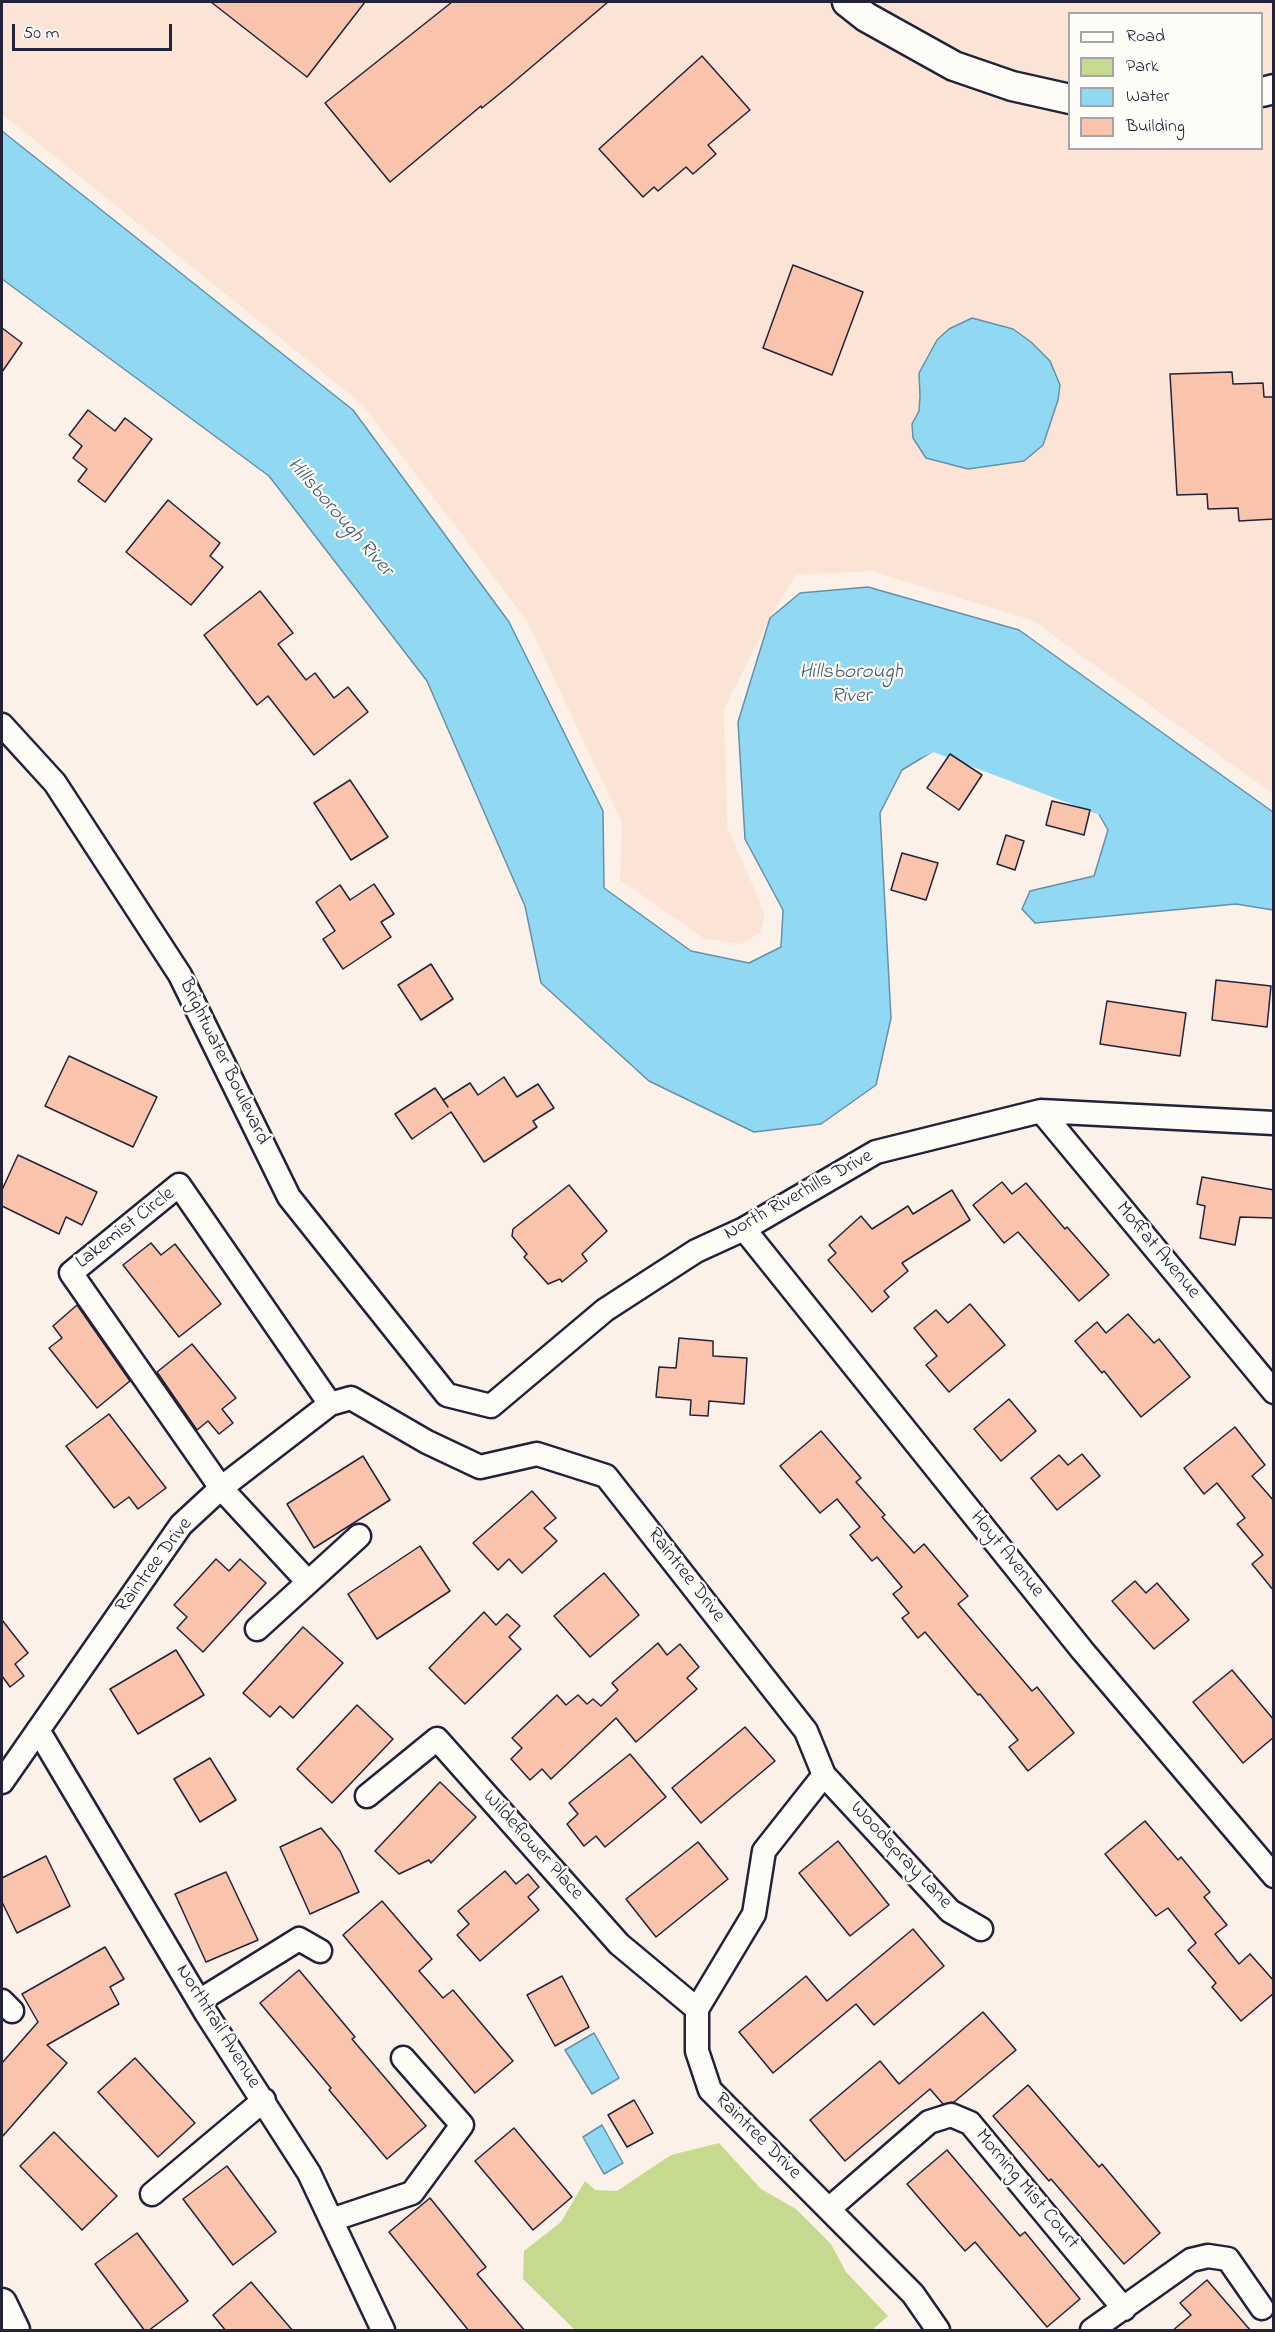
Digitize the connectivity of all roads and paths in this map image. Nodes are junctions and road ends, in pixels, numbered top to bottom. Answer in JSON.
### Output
{"nodes":[{"id":1,"x":847,"y":2,"type":"edge"},
{"id":2,"x":1068,"y":99,"type":"edge"},
{"id":3,"x":2,"y":725,"type":"edge"},
{"id":4,"x":1041,"y":1111,"type":"junction"},
{"id":5,"x":1274,"y":1123,"type":"edge"},
{"id":6,"x":744,"y":1229,"type":"junction"},
{"id":7,"x":1274,"y":1392,"type":"edge"},
{"id":8,"x":447,"y":1395,"type":"joint"},
{"id":9,"x":330,"y":1404,"type":"junction"},
{"id":10,"x":221,"y":1488,"type":"junction"},
{"id":11,"x":359,"y":1536,"type":"dead end"},
{"id":12,"x":308,"y":1582,"type":"junction"},
{"id":13,"x":257,"y":1629,"type":"dead end"},
{"id":14,"x":38,"y":1730,"type":"junction"},
{"id":15,"x":824,"y":1775,"type":"junction"},
{"id":16,"x":2,"y":1782,"type":"edge"},
{"id":17,"x":367,"y":1797,"type":"dead end"},
{"id":18,"x":1274,"y":1876,"type":"edge"},
{"id":19,"x":981,"y":1929,"type":"dead end"},
{"id":20,"x":320,"y":1951,"type":"dead end"},
{"id":21,"x":199,"y":2001,"type":"junction"},
{"id":22,"x":698,"y":2009,"type":"junction"},
{"id":23,"x":403,"y":2058,"type":"dead end"},
{"id":24,"x":264,"y":2100,"type":"junction"},
{"id":25,"x":152,"y":2194,"type":"dead end"},
{"id":26,"x":830,"y":2208,"type":"junction"},
{"id":27,"x":331,"y":2220,"type":"junction"},
{"id":28,"x":2,"y":2302,"type":"edge"},
{"id":29,"x":1262,"y":2308,"type":"dead end"},
{"id":30,"x":1124,"y":2309,"type":"junction"},
{"id":31,"x":15,"y":2331,"type":"edge"},
{"id":32,"x":383,"y":2331,"type":"edge"},
{"id":33,"x":938,"y":2331,"type":"edge"},
{"id":34,"x":1092,"y":2331,"type":"edge"}],
"edges":[{"from":1,"to":2,"type":"street"},
{"from":3,"to":8,"type":"street","name":"Brightwater Boulevard"},
{"from":4,"to":5,"type":"street","name":"North Riverhills Drive"},
{"from":4,"to":6,"type":"street","name":"North Riverhills Drive"},
{"from":4,"to":7,"type":"street","name":"Moffat Avenue"},
{"from":6,"to":8,"type":"street","name":"North Riverhills Drive"},
{"from":6,"to":18,"type":"street","name":"Hoyt Avenue"},
{"from":9,"to":10,"type":"street","name":"Raintree Drive"},
{"from":9,"to":10,"type":"street","name":"Lakemist Circle"},
{"from":9,"to":15,"type":"street","name":"Raintree Drive"},
{"from":10,"to":12,"type":"street"},
{"from":10,"to":14,"type":"street","name":"Raintree Drive"},
{"from":11,"to":12,"type":"street"},
{"from":12,"to":13,"type":"street"},
{"from":14,"to":16,"type":"street","name":"Raintree Drive"},
{"from":14,"to":21,"type":"street","name":"Northtrail Avenue"},
{"from":15,"to":19,"type":"street","name":"Woodspray Lane"},
{"from":15,"to":22,"type":"street","name":"Raintree Drive"},
{"from":17,"to":22,"type":"street","name":"Wildeflower Place"},
{"from":20,"to":21,"type":"street"},
{"from":21,"to":24,"type":"street","name":"Northtrail Avenue"},
{"from":22,"to":26,"type":"street","name":"Raintree Drive"},
{"from":23,"to":27,"type":"street"},
{"from":24,"to":25,"type":"street"},
{"from":24,"to":27,"type":"street","name":"Northtrail Avenue"},
{"from":26,"to":30,"type":"street","name":"Morning Mist Court"},
{"from":26,"to":33,"type":"street","name":"Raintree Drive"},
{"from":27,"to":32,"type":"street","name":"Northtrail Avenue"},
{"from":28,"to":31,"type":"street"},
{"from":29,"to":30,"type":"street"},
{"from":30,"to":34,"type":"street"}]}
